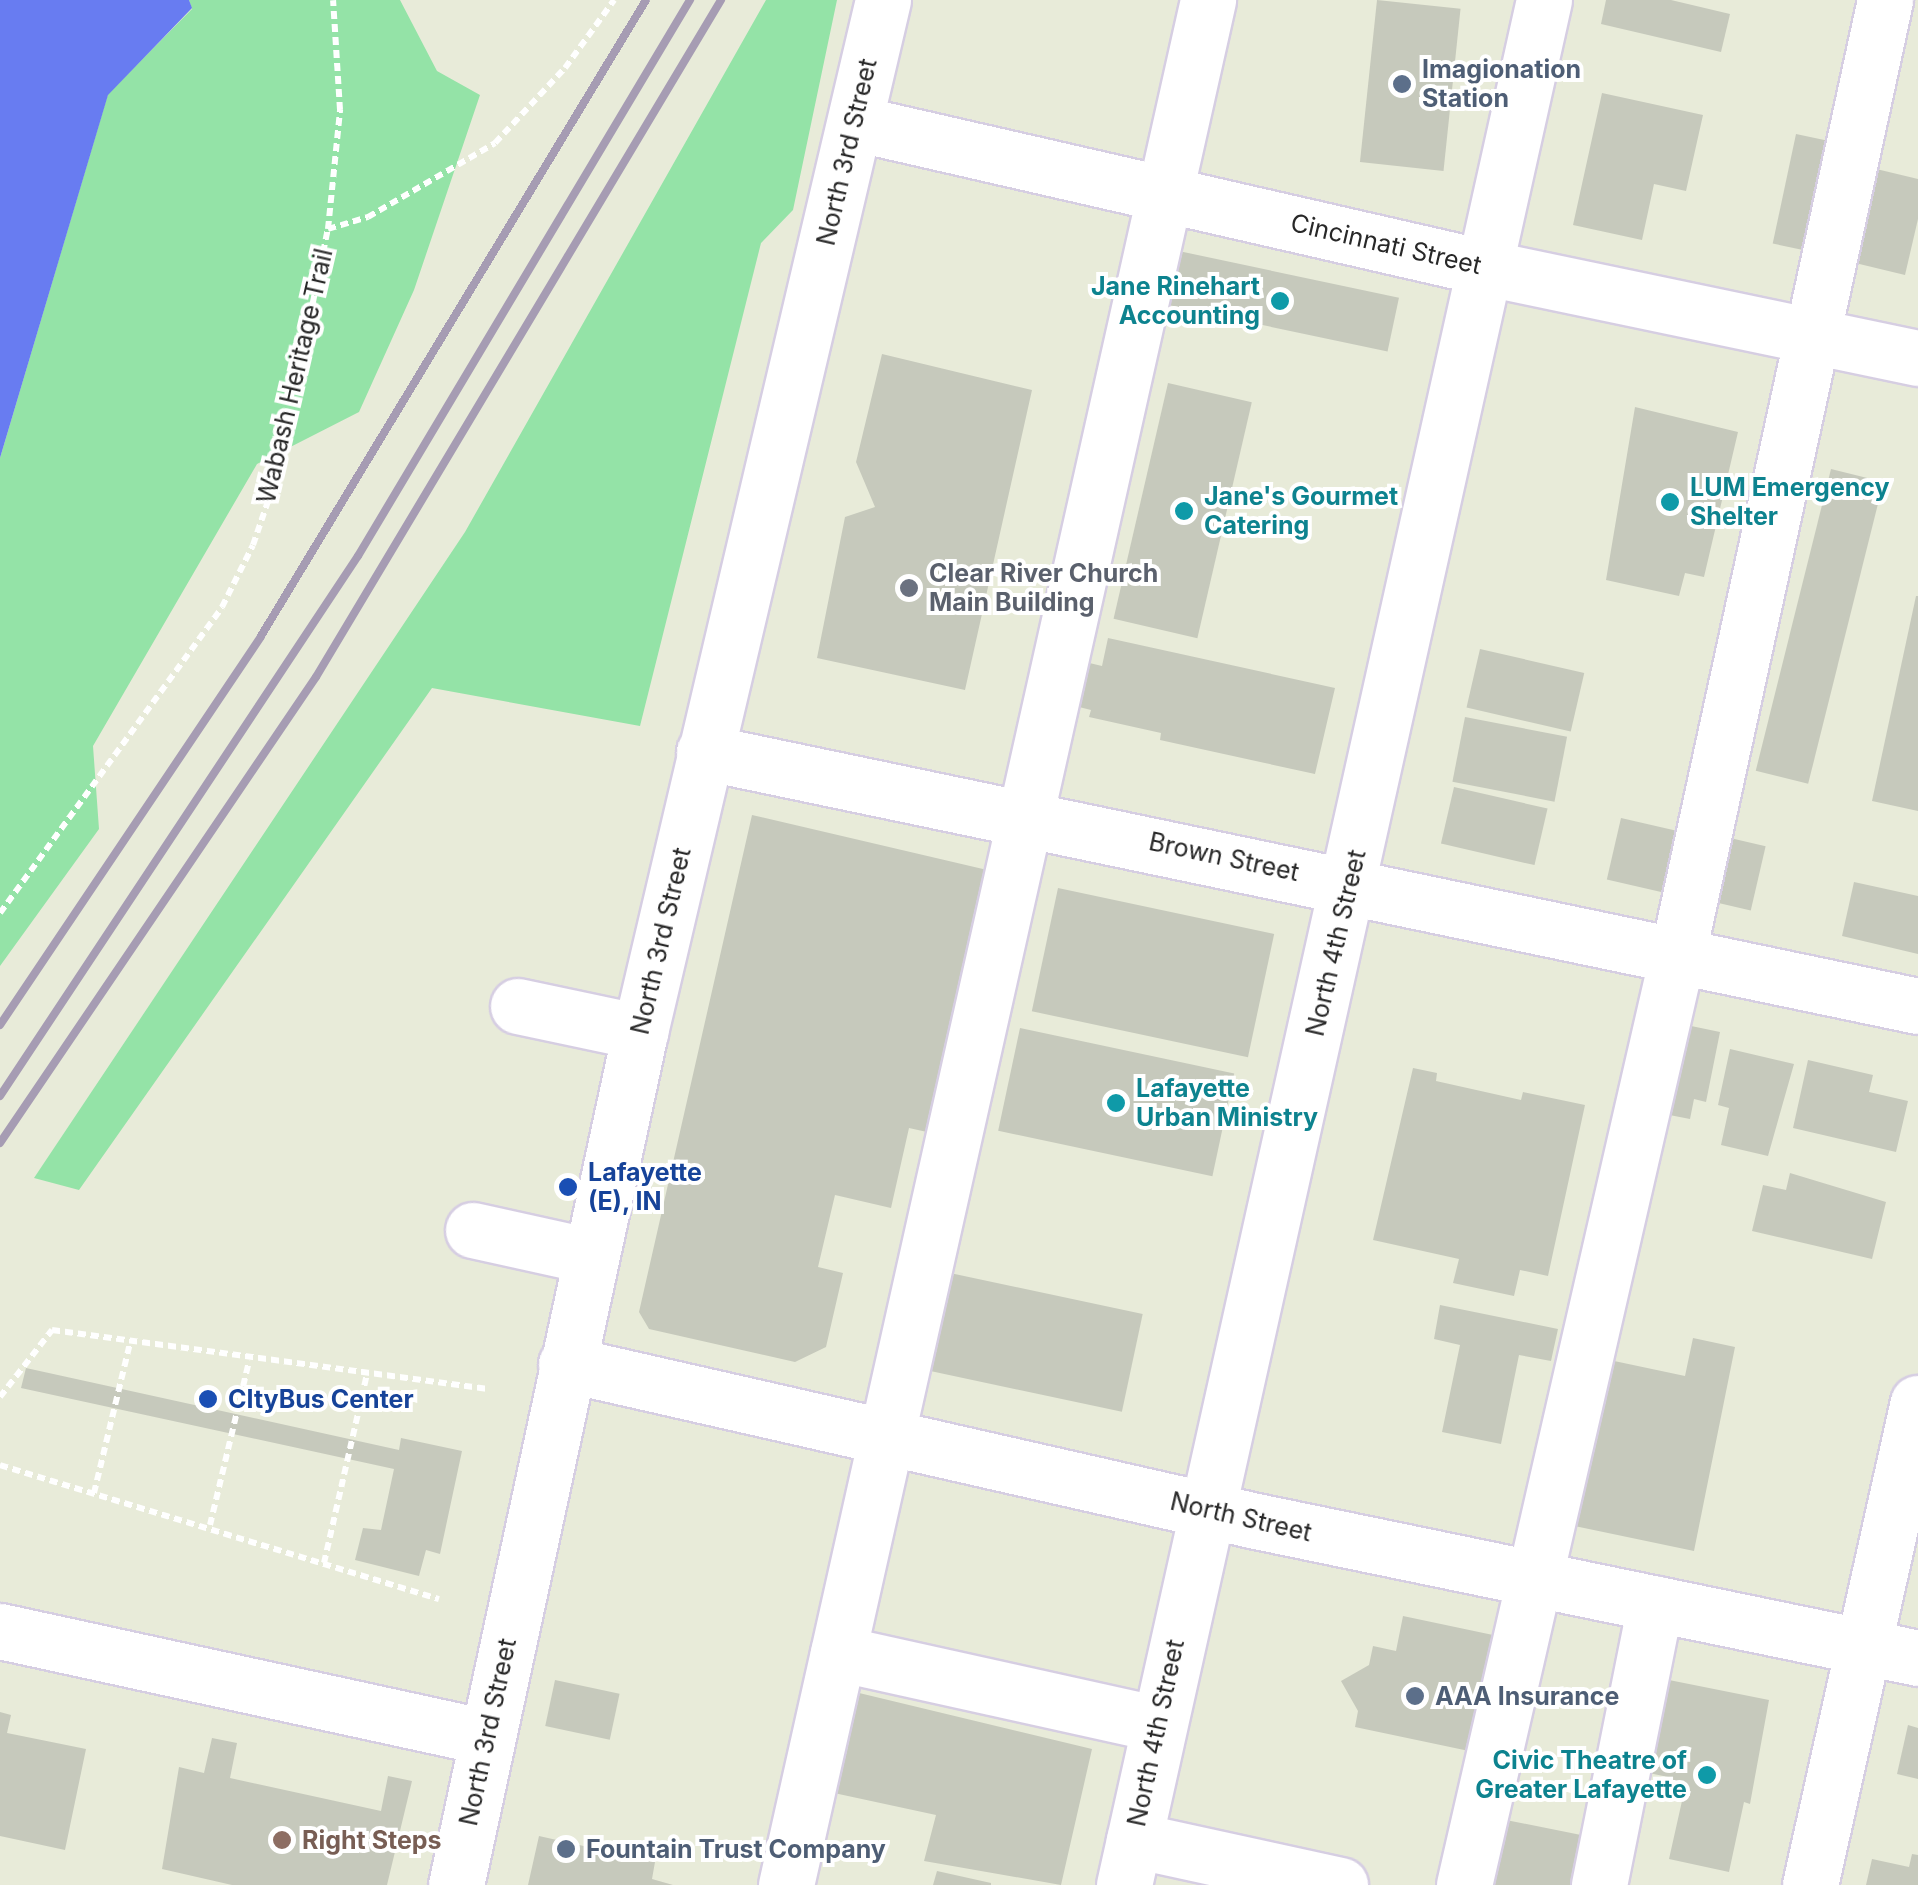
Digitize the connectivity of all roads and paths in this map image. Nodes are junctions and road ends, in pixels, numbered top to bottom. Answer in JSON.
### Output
{"nodes":[{"id":1,"x":333,"y":0,"type":"edge"},
{"id":2,"x":614,"y":0,"type":"edge"},
{"id":3,"x":883,"y":0,"type":"edge"},
{"id":4,"x":1208,"y":0,"type":"edge"},
{"id":5,"x":1544,"y":0,"type":"edge"},
{"id":6,"x":1885,"y":0,"type":"edge"},
{"id":7,"x":855,"y":123,"type":"junction"},
{"id":8,"x":1165,"y":194,"type":"junction"},
{"id":9,"x":328,"y":229,"type":"junction"},
{"id":10,"x":1487,"y":268,"type":"junction"},
{"id":11,"x":1810,"y":335,"type":"junction"},
{"id":12,"x":1918,"y":358,"type":"edge"},
{"id":13,"x":704,"y":752,"type":"junction"},
{"id":14,"x":1026,"y":814,"type":"junction"},
{"id":15,"x":1350,"y":884,"type":"junction"},
{"id":16,"x":0,"y":913,"type":"edge"},
{"id":17,"x":1678,"y":952,"type":"junction"},
{"id":18,"x":518,"y":1006,"type":"dead end"},
{"id":19,"x":1918,"y":1006,"type":"edge"},
{"id":20,"x":640,"y":1032,"type":"junction"},
{"id":21,"x":473,"y":1230,"type":"dead end"},
{"id":22,"x":590,"y":1256,"type":"junction"},
{"id":23,"x":130,"y":1344,"type":"junction"},
{"id":24,"x":249,"y":1360,"type":"junction"},
{"id":25,"x":566,"y":1364,"type":"junction"},
{"id":26,"x":367,"y":1374,"type":"junction"},
{"id":27,"x":488,"y":1389,"type":"dead end"},
{"id":28,"x":0,"y":1397,"type":"edge"},
{"id":29,"x":1918,"y":1404,"type":"edge"},
{"id":30,"x":886,"y":1435,"type":"junction"},
{"id":31,"x":0,"y":1465,"type":"edge"},
{"id":32,"x":94,"y":1494,"type":"junction"},
{"id":33,"x":1204,"y":1509,"type":"junction"},
{"id":34,"x":210,"y":1525,"type":"junction"},
{"id":35,"x":324,"y":1564,"type":"junction"},
{"id":36,"x":1534,"y":1580,"type":"junction"},
{"id":37,"x":439,"y":1599,"type":"dead end"},
{"id":38,"x":1655,"y":1604,"type":"junction"},
{"id":39,"x":0,"y":1631,"type":"edge"},
{"id":40,"x":1864,"y":1646,"type":"junction"},
{"id":41,"x":838,"y":1653,"type":"junction"},
{"id":42,"x":1918,"y":1658,"type":"edge"},
{"id":43,"x":1158,"y":1724,"type":"junction"},
{"id":44,"x":486,"y":1737,"type":"junction"},
{"id":45,"x":1129,"y":1863,"type":"edge"},
{"id":46,"x":456,"y":1885,"type":"edge"},
{"id":47,"x":786,"y":1885,"type":"edge"},
{"id":48,"x":1340,"y":1885,"type":"edge"},
{"id":49,"x":1464,"y":1885,"type":"edge"},
{"id":50,"x":1598,"y":1885,"type":"edge"},
{"id":51,"x":1810,"y":1885,"type":"edge"}],
"edges":[{"from":1,"to":9,"type":"path","name":"Wabash Heritage Trail"},
{"from":2,"to":9,"type":"path"},
{"from":3,"to":7,"type":"street","name":"North 3rd Street"},
{"from":4,"to":8,"type":"street"},
{"from":5,"to":10,"type":"street","name":"North 4th Street"},
{"from":6,"to":11,"type":"street"},
{"from":7,"to":8,"type":"street","name":"Cincinnati Street"},
{"from":7,"to":13,"type":"street","name":"North 3rd Street"},
{"from":8,"to":10,"type":"street","name":"Cincinnati Street"},
{"from":8,"to":14,"type":"street"},
{"from":9,"to":16,"type":"path","name":"Wabash Heritage Trail"},
{"from":10,"to":11,"type":"street","name":"Cincinnati Street"},
{"from":10,"to":15,"type":"street","name":"North 4th Street"},
{"from":11,"to":12,"type":"street","name":"Cincinnati Street"},
{"from":11,"to":17,"type":"street"},
{"from":13,"to":14,"type":"street","name":"Brown Street"},
{"from":13,"to":20,"type":"street","name":"North 3rd Street"},
{"from":14,"to":15,"type":"street","name":"Brown Street"},
{"from":14,"to":30,"type":"street"},
{"from":15,"to":17,"type":"street","name":"Brown Street"},
{"from":15,"to":33,"type":"street","name":"North 4th Street"},
{"from":17,"to":19,"type":"street","name":"Brown Street"},
{"from":17,"to":36,"type":"street"},
{"from":18,"to":20,"type":"street"},
{"from":20,"to":22,"type":"street","name":"North 3rd Street"},
{"from":21,"to":22,"type":"street"},
{"from":22,"to":25,"type":"street","name":"North 3rd Street"},
{"from":23,"to":24,"type":"path"},
{"from":23,"to":28,"type":"path"},
{"from":23,"to":32,"type":"path"},
{"from":24,"to":26,"type":"path"},
{"from":24,"to":34,"type":"path"},
{"from":25,"to":30,"type":"street","name":"North Street"},
{"from":25,"to":44,"type":"street","name":"North 3rd Street"},
{"from":26,"to":27,"type":"path"},
{"from":26,"to":35,"type":"path"},
{"from":29,"to":40,"type":"street"},
{"from":30,"to":33,"type":"street","name":"North Street"},
{"from":30,"to":41,"type":"street"},
{"from":31,"to":32,"type":"path"},
{"from":32,"to":34,"type":"path"},
{"from":33,"to":36,"type":"street","name":"North Street"},
{"from":33,"to":43,"type":"street","name":"North 4th Street"},
{"from":34,"to":35,"type":"path"},
{"from":35,"to":37,"type":"path"},
{"from":36,"to":38,"type":"street","name":"North Street"},
{"from":36,"to":49,"type":"street"},
{"from":38,"to":40,"type":"street","name":"North Street"},
{"from":38,"to":50,"type":"street"},
{"from":39,"to":44,"type":"street"},
{"from":40,"to":42,"type":"street","name":"North Street"},
{"from":40,"to":51,"type":"street"},
{"from":41,"to":43,"type":"street"},
{"from":41,"to":47,"type":"street"},
{"from":43,"to":45,"type":"street","name":"North 4th Street"},
{"from":44,"to":46,"type":"street","name":"North 3rd Street"},
{"from":45,"to":48,"type":"street"}]}
